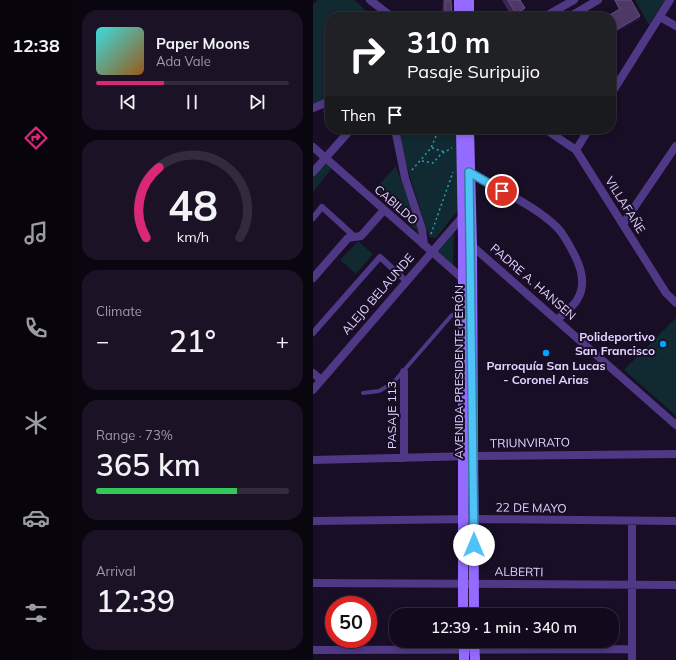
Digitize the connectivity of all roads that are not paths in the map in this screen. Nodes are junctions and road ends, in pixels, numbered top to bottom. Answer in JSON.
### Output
{"nodes":[{"id":1,"x":371,"y":0,"type":"edge"},
{"id":2,"x":459,"y":0,"type":"edge"},
{"id":3,"x":469,"y":0,"type":"edge"},
{"id":4,"x":574,"y":0,"type":"edge"},
{"id":5,"x":598,"y":0,"type":"edge"},
{"id":6,"x":670,"y":0,"type":"edge"},
{"id":7,"x":386,"y":12,"type":"edge"},
{"id":8,"x":459,"y":12,"type":"edge"},
{"id":9,"x":469,"y":12,"type":"edge"},
{"id":10,"x":553,"y":12,"type":"edge"},
{"id":11,"x":578,"y":12,"type":"edge"},
{"id":12,"x":660,"y":17,"type":"junction"},
{"id":13,"x":676,"y":26,"type":"edge"},
{"id":14,"x":616,"y":86,"type":"edge"},
{"id":15,"x":325,"y":103,"type":"edge"},
{"id":16,"x":313,"y":108,"type":"edge"},
{"id":17,"x":347,"y":134,"type":"edge"},
{"id":18,"x":396,"y":134,"type":"edge"},
{"id":19,"x":461,"y":134,"type":"edge"},
{"id":20,"x":468,"y":134,"type":"edge"},
{"id":21,"x":552,"y":134,"type":"edge"},
{"id":22,"x":586,"y":134,"type":"edge"},
{"id":23,"x":676,"y":146,"type":"edge"},
{"id":24,"x":313,"y":147,"type":"edge"},
{"id":25,"x":576,"y":150,"type":"junction"},
{"id":26,"x":325,"y":158,"type":"junction"},
{"id":27,"x":465,"y":169,"type":"junction"},
{"id":28,"x":313,"y":172,"type":"edge"},
{"id":29,"x":384,"y":210,"type":"junction"},
{"id":30,"x":463,"y":216,"type":"junction"},
{"id":31,"x":313,"y":218,"type":"edge"},
{"id":32,"x":623,"y":224,"type":"junction"},
{"id":33,"x":355,"y":237,"type":"junction"},
{"id":34,"x":463,"y":238,"type":"junction"},
{"id":35,"x":424,"y":245,"type":"junction"},
{"id":36,"x":472,"y":246,"type":"junction"},
{"id":37,"x":431,"y":251,"type":"junction"},
{"id":38,"x":313,"y":278,"type":"edge"},
{"id":39,"x":463,"y":279,"type":"junction"},
{"id":40,"x":406,"y":281,"type":"junction"},
{"id":41,"x":675,"y":301,"type":"edge"},
{"id":42,"x":463,"y":307,"type":"junction"},
{"id":43,"x":558,"y":319,"type":"junction"},
{"id":44,"x":313,"y":333,"type":"edge"},
{"id":45,"x":404,"y":372,"type":"junction"},
{"id":46,"x":313,"y":373,"type":"edge"},
{"id":47,"x":321,"y":380,"type":"junction"},
{"id":48,"x":313,"y":390,"type":"edge"},
{"id":49,"x":363,"y":393,"type":"dead end"},
{"id":50,"x":676,"y":425,"type":"edge"},
{"id":51,"x":676,"y":454,"type":"edge"},
{"id":52,"x":462,"y":456,"type":"junction"},
{"id":53,"x":473,"y":456,"type":"junction"},
{"id":54,"x":404,"y":458,"type":"junction"},
{"id":55,"x":313,"y":460,"type":"edge"},
{"id":56,"x":463,"y":519,"type":"junction"},
{"id":57,"x":474,"y":519,"type":"junction"},
{"id":58,"x":313,"y":521,"type":"edge"},
{"id":59,"x":632,"y":521,"type":"junction"},
{"id":60,"x":676,"y":521,"type":"edge"},
{"id":61,"x":313,"y":583,"type":"edge"},
{"id":62,"x":463,"y":583,"type":"junction"},
{"id":63,"x":473,"y":583,"type":"junction"},
{"id":64,"x":632,"y":585,"type":"junction"},
{"id":65,"x":676,"y":585,"type":"edge"},
{"id":66,"x":463,"y":608,"type":"edge"},
{"id":67,"x":474,"y":608,"type":"edge"},
{"id":68,"x":631,"y":649,"type":"junction"},
{"id":69,"x":313,"y":650,"type":"edge"},
{"id":70,"x":469,"y":650,"type":"edge"},
{"id":71,"x":632,"y":660,"type":"edge"}],
"edges":[{"from":1,"to":7,"type":"street"},
{"from":2,"to":8,"type":"main road"},
{"from":3,"to":9,"type":"main road"},
{"from":4,"to":10,"type":"street"},
{"from":5,"to":11,"type":"street"},
{"from":6,"to":12,"type":"street"},
{"from":12,"to":13,"type":"street"},
{"from":12,"to":14,"type":"street"},
{"from":15,"to":16,"type":"street"},
{"from":17,"to":26,"type":"street"},
{"from":18,"to":35,"type":"street"},
{"from":19,"to":27,"type":"main road","name":"AVENIDA PRESIDENTE PERÓN"},
{"from":20,"to":27,"type":"main road","name":"AVENIDA PRESIDENTE PERÓN"},
{"from":21,"to":25,"type":"street","name":"VILLAFAÑE"},
{"from":22,"to":25,"type":"street"},
{"from":23,"to":32,"type":"street"},
{"from":24,"to":26,"type":"street","name":"CABILDO"},
{"from":25,"to":32,"type":"street","name":"VILLAFAÑE"},
{"from":26,"to":28,"type":"street"},
{"from":26,"to":29,"type":"street","name":"CABILDO"},
{"from":27,"to":30,"type":"main road","name":"AVENIDA PRESIDENTE PERÓN"},
{"from":27,"to":36,"type":"main road","name":"AVENIDA PRESIDENTE PERÓN"},
{"from":27,"to":43,"type":"street"},
{"from":29,"to":33,"type":"street"},
{"from":29,"to":35,"type":"street","name":"CABILDO"},
{"from":30,"to":34,"type":"main road","name":"AVENIDA PRESIDENTE PERÓN"},
{"from":30,"to":37,"type":"street","name":"ALEJO BELAUNDE"},
{"from":31,"to":33,"type":"street"},
{"from":32,"to":41,"type":"street","name":"VILLAFAÑE"},
{"from":33,"to":38,"type":"street"},
{"from":34,"to":36,"type":"street","name":"PADRE A. HANSEN"},
{"from":34,"to":39,"type":"main road","name":"AVENIDA PRESIDENTE PERÓN"},
{"from":35,"to":37,"type":"street","name":"CABILDO"},
{"from":36,"to":43,"type":"street","name":"PADRE A. HANSEN"},
{"from":36,"to":53,"type":"main road","name":"AVENIDA PRESIDENTE PERÓN"},
{"from":37,"to":39,"type":"street","name":"CABILDO"},
{"from":37,"to":40,"type":"street","name":"ALEJO BELAUNDE"},
{"from":39,"to":42,"type":"main road","name":"AVENIDA PRESIDENTE PERÓN"},
{"from":40,"to":44,"type":"street"},
{"from":40,"to":47,"type":"street","name":"ALEJO BELAUNDE"},
{"from":42,"to":45,"type":"lane"},
{"from":42,"to":52,"type":"main road","name":"AVENIDA PRESIDENTE PERÓN"},
{"from":43,"to":50,"type":"street","name":"PADRE A. HANSEN"},
{"from":45,"to":49,"type":"lane"},
{"from":45,"to":54,"type":"street","name":"PASAJE 113"},
{"from":46,"to":47,"type":"street"},
{"from":47,"to":48,"type":"street","name":"ALEJO BELAUNDE"},
{"from":51,"to":53,"type":"street","name":"TRIUNVIRATO"},
{"from":52,"to":53,"type":"street","name":"TRIUNVIRATO"},
{"from":52,"to":54,"type":"street","name":"TRIUNVIRATO"},
{"from":52,"to":56,"type":"main road","name":"AVENIDA PRESIDENTE PERÓN"},
{"from":53,"to":57,"type":"main road","name":"AVENIDA PRESIDENTE PERÓN"},
{"from":54,"to":55,"type":"street","name":"TRIUNVIRATO"},
{"from":56,"to":57,"type":"street","name":"22 DE MAYO"},
{"from":56,"to":58,"type":"street","name":"22 DE MAYO"},
{"from":56,"to":62,"type":"main road","name":"AVENIDA PRESIDENTE PERÓN"},
{"from":57,"to":59,"type":"street","name":"22 DE MAYO"},
{"from":57,"to":63,"type":"main road","name":"AVENIDA PRESIDENTE PERÓN"},
{"from":59,"to":60,"type":"street","name":"22 DE MAYO"},
{"from":59,"to":64,"type":"street"},
{"from":61,"to":62,"type":"street","name":"ALBERTI"},
{"from":62,"to":63,"type":"street","name":"ALBERTI"},
{"from":62,"to":66,"type":"main road","name":"AVENIDA PRESIDENTE PERÓN"},
{"from":63,"to":64,"type":"street","name":"ALBERTI"},
{"from":63,"to":67,"type":"main road","name":"AVENIDA PRESIDENTE PERÓN"},
{"from":64,"to":65,"type":"street","name":"ALBERTI"},
{"from":64,"to":68,"type":"street"},
{"from":68,"to":70,"type":"street"},
{"from":68,"to":71,"type":"street"},
{"from":69,"to":70,"type":"street"}]}
